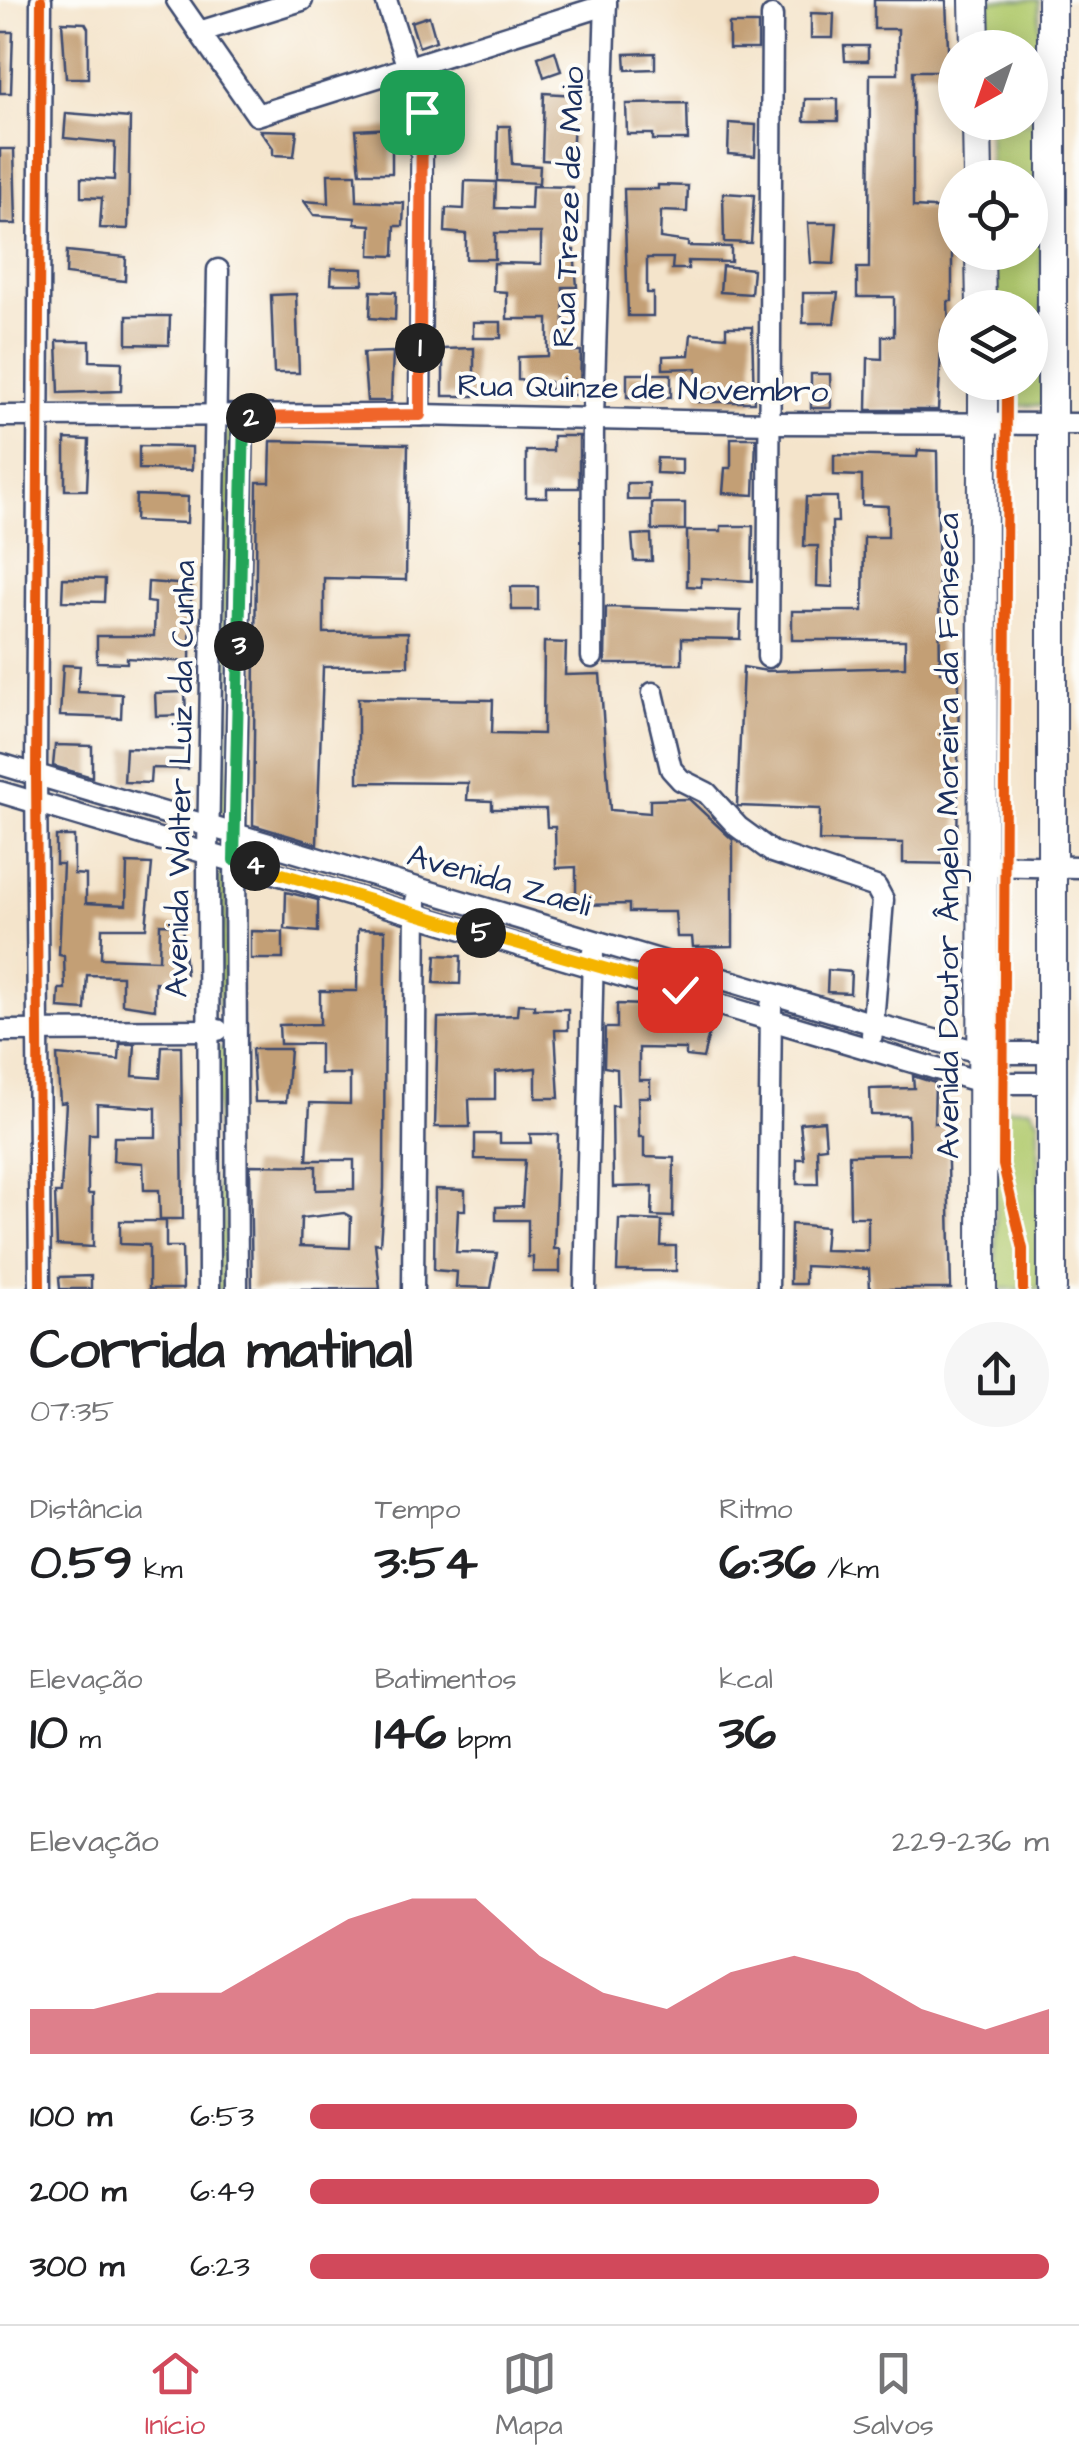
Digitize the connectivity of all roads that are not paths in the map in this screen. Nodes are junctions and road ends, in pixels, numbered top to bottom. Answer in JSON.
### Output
{"nodes":[{"id":1,"x":41,"y":0,"type":"edge"},
{"id":2,"x":177,"y":0,"type":"edge"},
{"id":3,"x":302,"y":0,"type":"edge"},
{"id":4,"x":386,"y":0,"type":"edge"},
{"id":5,"x":974,"y":0,"type":"edge"},
{"id":6,"x":1052,"y":0,"type":"edge"},
{"id":7,"x":606,"y":2,"type":"edge"},
{"id":8,"x":772,"y":16,"type":"dead end"},
{"id":9,"x":975,"y":30,"type":"edge"},
{"id":10,"x":198,"y":32,"type":"junction"},
{"id":11,"x":409,"y":67,"type":"junction"},
{"id":12,"x":218,"y":270,"type":"dead end"},
{"id":13,"x":983,"y":400,"type":"edge"},
{"id":14,"x":420,"y":415,"type":"junction"},
{"id":15,"x":0,"y":416,"type":"edge"},
{"id":16,"x":40,"y":418,"type":"junction"},
{"id":17,"x":218,"y":418,"type":"junction"},
{"id":18,"x":244,"y":418,"type":"junction"},
{"id":19,"x":593,"y":418,"type":"junction"},
{"id":20,"x":984,"y":423,"type":"junction"},
{"id":21,"x":770,"y":424,"type":"junction"},
{"id":22,"x":1067,"y":424,"type":"edge"},
{"id":23,"x":592,"y":657,"type":"dead end"},
{"id":24,"x":768,"y":657,"type":"dead end"},
{"id":25,"x":653,"y":693,"type":"dead end"},
{"id":26,"x":0,"y":764,"type":"edge"},
{"id":27,"x":36,"y":774,"type":"junction"},
{"id":28,"x":0,"y":792,"type":"edge"},
{"id":29,"x":36,"y":802,"type":"junction"},
{"id":30,"x":210,"y":826,"type":"junction"},
{"id":31,"x":235,"y":834,"type":"junction"},
{"id":32,"x":208,"y":852,"type":"junction"},
{"id":33,"x":234,"y":860,"type":"junction"},
{"id":34,"x":979,"y":865,"type":"junction"},
{"id":35,"x":1066,"y":867,"type":"edge"},
{"id":36,"x":418,"y":889,"type":"junction"},
{"id":37,"x":415,"y":914,"type":"junction"},
{"id":38,"x":595,"y":941,"type":"junction"},
{"id":39,"x":590,"y":964,"type":"junction"},
{"id":40,"x":774,"y":994,"type":"junction"},
{"id":41,"x":769,"y":1016,"type":"junction"},
{"id":42,"x":874,"y":1024,"type":"junction"},
{"id":43,"x":235,"y":1029,"type":"junction"},
{"id":44,"x":208,"y":1030,"type":"junction"},
{"id":45,"x":0,"y":1031,"type":"edge"},
{"id":46,"x":40,"y":1031,"type":"junction"},
{"id":47,"x":869,"y":1047,"type":"junction"},
{"id":48,"x":983,"y":1053,"type":"junction"},
{"id":49,"x":1050,"y":1053,"type":"junction"},
{"id":50,"x":1050,"y":1082,"type":"junction"},
{"id":51,"x":984,"y":1083,"type":"junction"},
{"id":52,"x":40,"y":1289,"type":"edge"},
{"id":53,"x":208,"y":1289,"type":"edge"},
{"id":54,"x":237,"y":1289,"type":"edge"},
{"id":55,"x":413,"y":1289,"type":"edge"},
{"id":56,"x":584,"y":1289,"type":"edge"},
{"id":57,"x":768,"y":1289,"type":"edge"},
{"id":58,"x":982,"y":1289,"type":"edge"},
{"id":59,"x":1052,"y":1289,"type":"edge"}],
"edges":[{"from":1,"to":16,"type":"street"},
{"from":2,"to":10,"type":"street"},
{"from":3,"to":10,"type":"street"},
{"from":4,"to":11,"type":"street"},
{"from":5,"to":9,"type":"main road"},
{"from":6,"to":22,"type":"main road"},
{"from":7,"to":11,"type":"street"},
{"from":7,"to":19,"type":"street","name":"Rua Treze de Maio"},
{"from":8,"to":21,"type":"street"},
{"from":10,"to":11,"type":"street"},
{"from":11,"to":14,"type":"street"},
{"from":12,"to":17,"type":"street","name":"Avenida Walter Luiz da Cunha"},
{"from":13,"to":20,"type":"main road","name":"Avenida Doutor Ângelo Moreira da Fonseca"},
{"from":14,"to":18,"type":"street","name":"Rua Quinze de Novembro"},
{"from":14,"to":19,"type":"street","name":"Rua Quinze de Novembro"},
{"from":15,"to":16,"type":"street","name":"Rua Quinze de Novembro"},
{"from":16,"to":17,"type":"street","name":"Rua Quinze de Novembro"},
{"from":16,"to":27,"type":"street"},
{"from":17,"to":18,"type":"street","name":"Rua Quinze de Novembro"},
{"from":17,"to":30,"type":"street","name":"Avenida Walter Luiz da Cunha"},
{"from":18,"to":31,"type":"street","name":"Avenida Walter Luiz da Cunha"},
{"from":19,"to":21,"type":"street","name":"Rua Quinze de Novembro"},
{"from":19,"to":23,"type":"street","name":"Rua Treze de Maio"},
{"from":20,"to":21,"type":"street","name":"Rua Quinze de Novembro"},
{"from":20,"to":22,"type":"street","name":"Rua Quinze de Novembro"},
{"from":20,"to":34,"type":"main road","name":"Avenida Doutor Ângelo Moreira da Fonseca"},
{"from":21,"to":24,"type":"street"},
{"from":22,"to":35,"type":"main road"},
{"from":25,"to":42,"type":"street"},
{"from":26,"to":27,"type":"street","name":"Avenida Zaeli"},
{"from":27,"to":29,"type":"street"},
{"from":27,"to":30,"type":"street","name":"Avenida Zaeli"},
{"from":28,"to":29,"type":"street","name":"Avenida Zaeli"},
{"from":29,"to":32,"type":"street","name":"Avenida Zaeli"},
{"from":29,"to":46,"type":"street"},
{"from":30,"to":31,"type":"street","name":"Avenida Zaeli"},
{"from":30,"to":32,"type":"street","name":"Avenida Walter Luiz da Cunha"},
{"from":31,"to":33,"type":"street","name":"Avenida Walter Luiz da Cunha"},
{"from":31,"to":36,"type":"street","name":"Avenida Zaeli"},
{"from":32,"to":33,"type":"street","name":"Avenida Zaeli"},
{"from":32,"to":44,"type":"street","name":"Avenida Walter Luiz da Cunha"},
{"from":33,"to":37,"type":"street","name":"Avenida Zaeli"},
{"from":33,"to":43,"type":"street","name":"Avenida Walter Luiz da Cunha"},
{"from":34,"to":35,"type":"street"},
{"from":34,"to":48,"type":"main road","name":"Avenida Doutor Ângelo Moreira da Fonseca"},
{"from":35,"to":49,"type":"main road"},
{"from":36,"to":37,"type":"street"},
{"from":36,"to":38,"type":"street","name":"Avenida Zaeli"},
{"from":37,"to":39,"type":"street","name":"Avenida Zaeli"},
{"from":37,"to":55,"type":"street"},
{"from":38,"to":39,"type":"street"},
{"from":38,"to":40,"type":"street","name":"Avenida Zaeli"},
{"from":39,"to":41,"type":"street","name":"Avenida Zaeli"},
{"from":39,"to":56,"type":"street"},
{"from":40,"to":41,"type":"street"},
{"from":40,"to":42,"type":"street","name":"Avenida Zaeli"},
{"from":41,"to":47,"type":"street","name":"Avenida Zaeli"},
{"from":41,"to":57,"type":"street"},
{"from":42,"to":47,"type":"street"},
{"from":42,"to":48,"type":"street","name":"Avenida Zaeli"},
{"from":43,"to":44,"type":"street"},
{"from":43,"to":54,"type":"street","name":"Avenida Walter Luiz da Cunha"},
{"from":44,"to":46,"type":"street"},
{"from":44,"to":53,"type":"street","name":"Avenida Walter Luiz da Cunha"},
{"from":45,"to":46,"type":"street"},
{"from":46,"to":52,"type":"street"},
{"from":47,"to":51,"type":"street","name":"Avenida Zaeli"},
{"from":48,"to":49,"type":"street","name":"Avenida Zaeli"},
{"from":48,"to":51,"type":"main road","name":"Avenida Doutor Ângelo Moreira da Fonseca"},
{"from":49,"to":50,"type":"main road"},
{"from":50,"to":51,"type":"street","name":"Avenida Zaeli"},
{"from":50,"to":59,"type":"main road"},
{"from":51,"to":58,"type":"main road","name":"Avenida Doutor Ângelo Moreira da Fonseca"}]}
